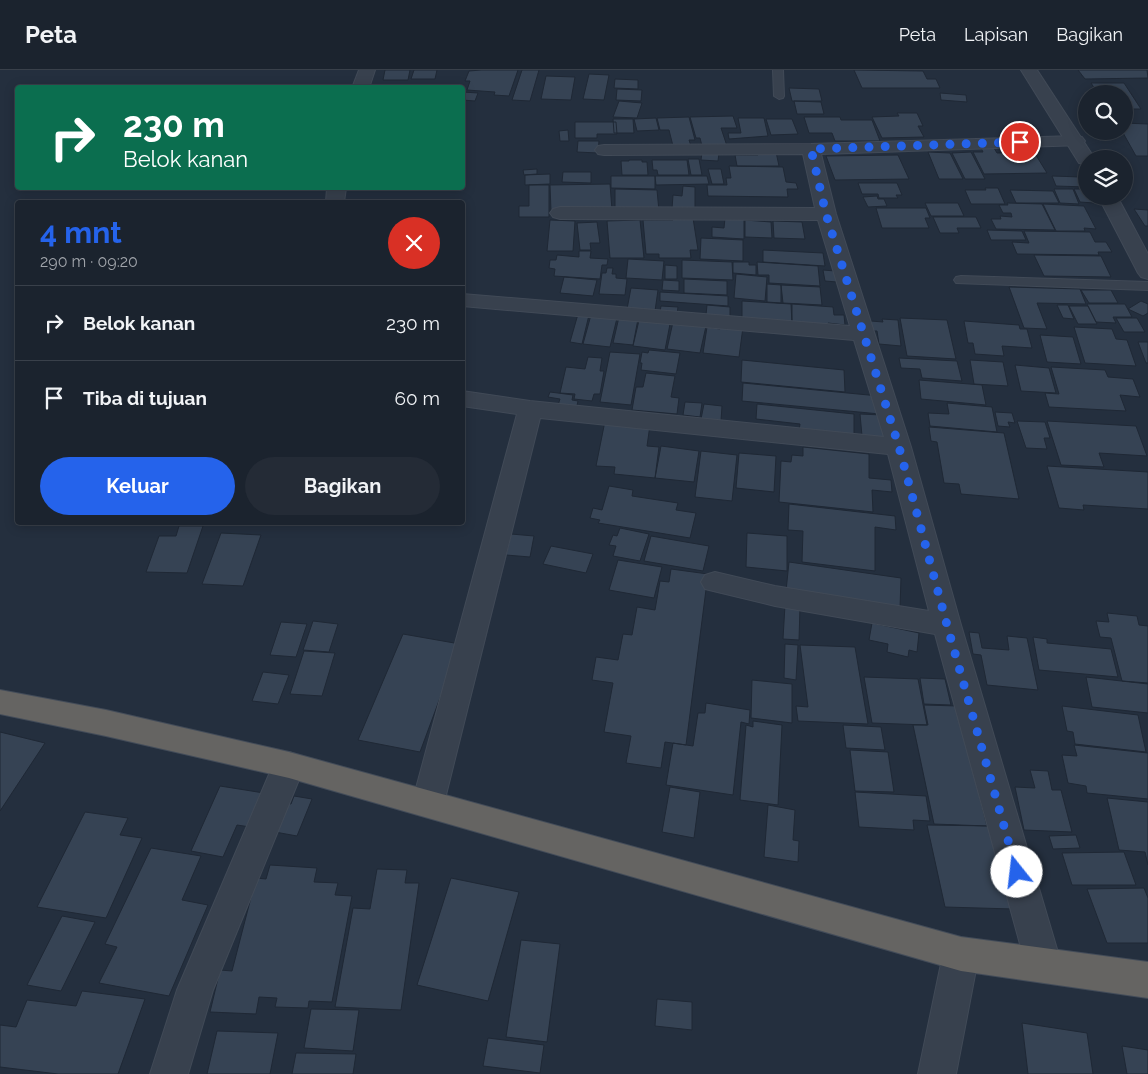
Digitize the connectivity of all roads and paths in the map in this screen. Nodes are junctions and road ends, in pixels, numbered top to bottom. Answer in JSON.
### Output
{"nodes":[{"id":1,"x":367,"y":70,"type":"edge"},
{"id":2,"x":778,"y":70,"type":"edge"},
{"id":3,"x":1028,"y":70,"type":"edge"},
{"id":4,"x":361,"y":85,"type":"edge"},
{"id":5,"x":779,"y":96,"type":"dead end"},
{"id":6,"x":1076,"y":141,"type":"junction"},
{"id":7,"x":811,"y":149,"type":"junction"},
{"id":8,"x":604,"y":150,"type":"dead end"},
{"id":9,"x":1081,"y":150,"type":"edge"},
{"id":10,"x":1112,"y":205,"type":"edge"},
{"id":11,"x":560,"y":214,"type":"dead end"},
{"id":12,"x":826,"y":214,"type":"junction"},
{"id":13,"x":1148,"y":273,"type":"edge"},
{"id":14,"x":961,"y":280,"type":"dead end"},
{"id":15,"x":1148,"y":286,"type":"edge"},
{"id":16,"x":465,"y":300,"type":"edge"},
{"id":17,"x":863,"y":334,"type":"junction"},
{"id":18,"x":465,"y":398,"type":"edge"},
{"id":19,"x":530,"y":409,"type":"junction"},
{"id":20,"x":899,"y":447,"type":"junction"},
{"id":21,"x":715,"y":582,"type":"dead end"},
{"id":22,"x":947,"y":625,"type":"junction"},
{"id":23,"x":0,"y":702,"type":"edge"},
{"id":24,"x":289,"y":765,"type":"junction"},
{"id":25,"x":428,"y":803,"type":"junction"},
{"id":26,"x":961,"y":954,"type":"junction"},
{"id":27,"x":1044,"y":966,"type":"junction"},
{"id":28,"x":1148,"y":980,"type":"edge"},
{"id":29,"x":169,"y":1074,"type":"edge"},
{"id":30,"x":937,"y":1074,"type":"edge"}],
"edges":[{"from":1,"to":4,"type":"street"},
{"from":2,"to":5,"type":"lane"},
{"from":3,"to":6,"type":"street"},
{"from":6,"to":7,"type":"street"},
{"from":6,"to":9,"type":"street"},
{"from":7,"to":8,"type":"street"},
{"from":7,"to":12,"type":"street"},
{"from":10,"to":13,"type":"street"},
{"from":11,"to":12,"type":"street"},
{"from":12,"to":17,"type":"street"},
{"from":14,"to":15,"type":"lane"},
{"from":16,"to":17,"type":"street"},
{"from":17,"to":20,"type":"street"},
{"from":18,"to":19,"type":"street"},
{"from":19,"to":20,"type":"street"},
{"from":19,"to":25,"type":"street"},
{"from":20,"to":22,"type":"street"},
{"from":21,"to":22,"type":"street"},
{"from":22,"to":27,"type":"street"},
{"from":23,"to":24,"type":"highway"},
{"from":24,"to":25,"type":"highway"},
{"from":24,"to":29,"type":"street"},
{"from":25,"to":26,"type":"highway"},
{"from":26,"to":27,"type":"highway"},
{"from":26,"to":30,"type":"street"},
{"from":27,"to":28,"type":"highway"}]}
